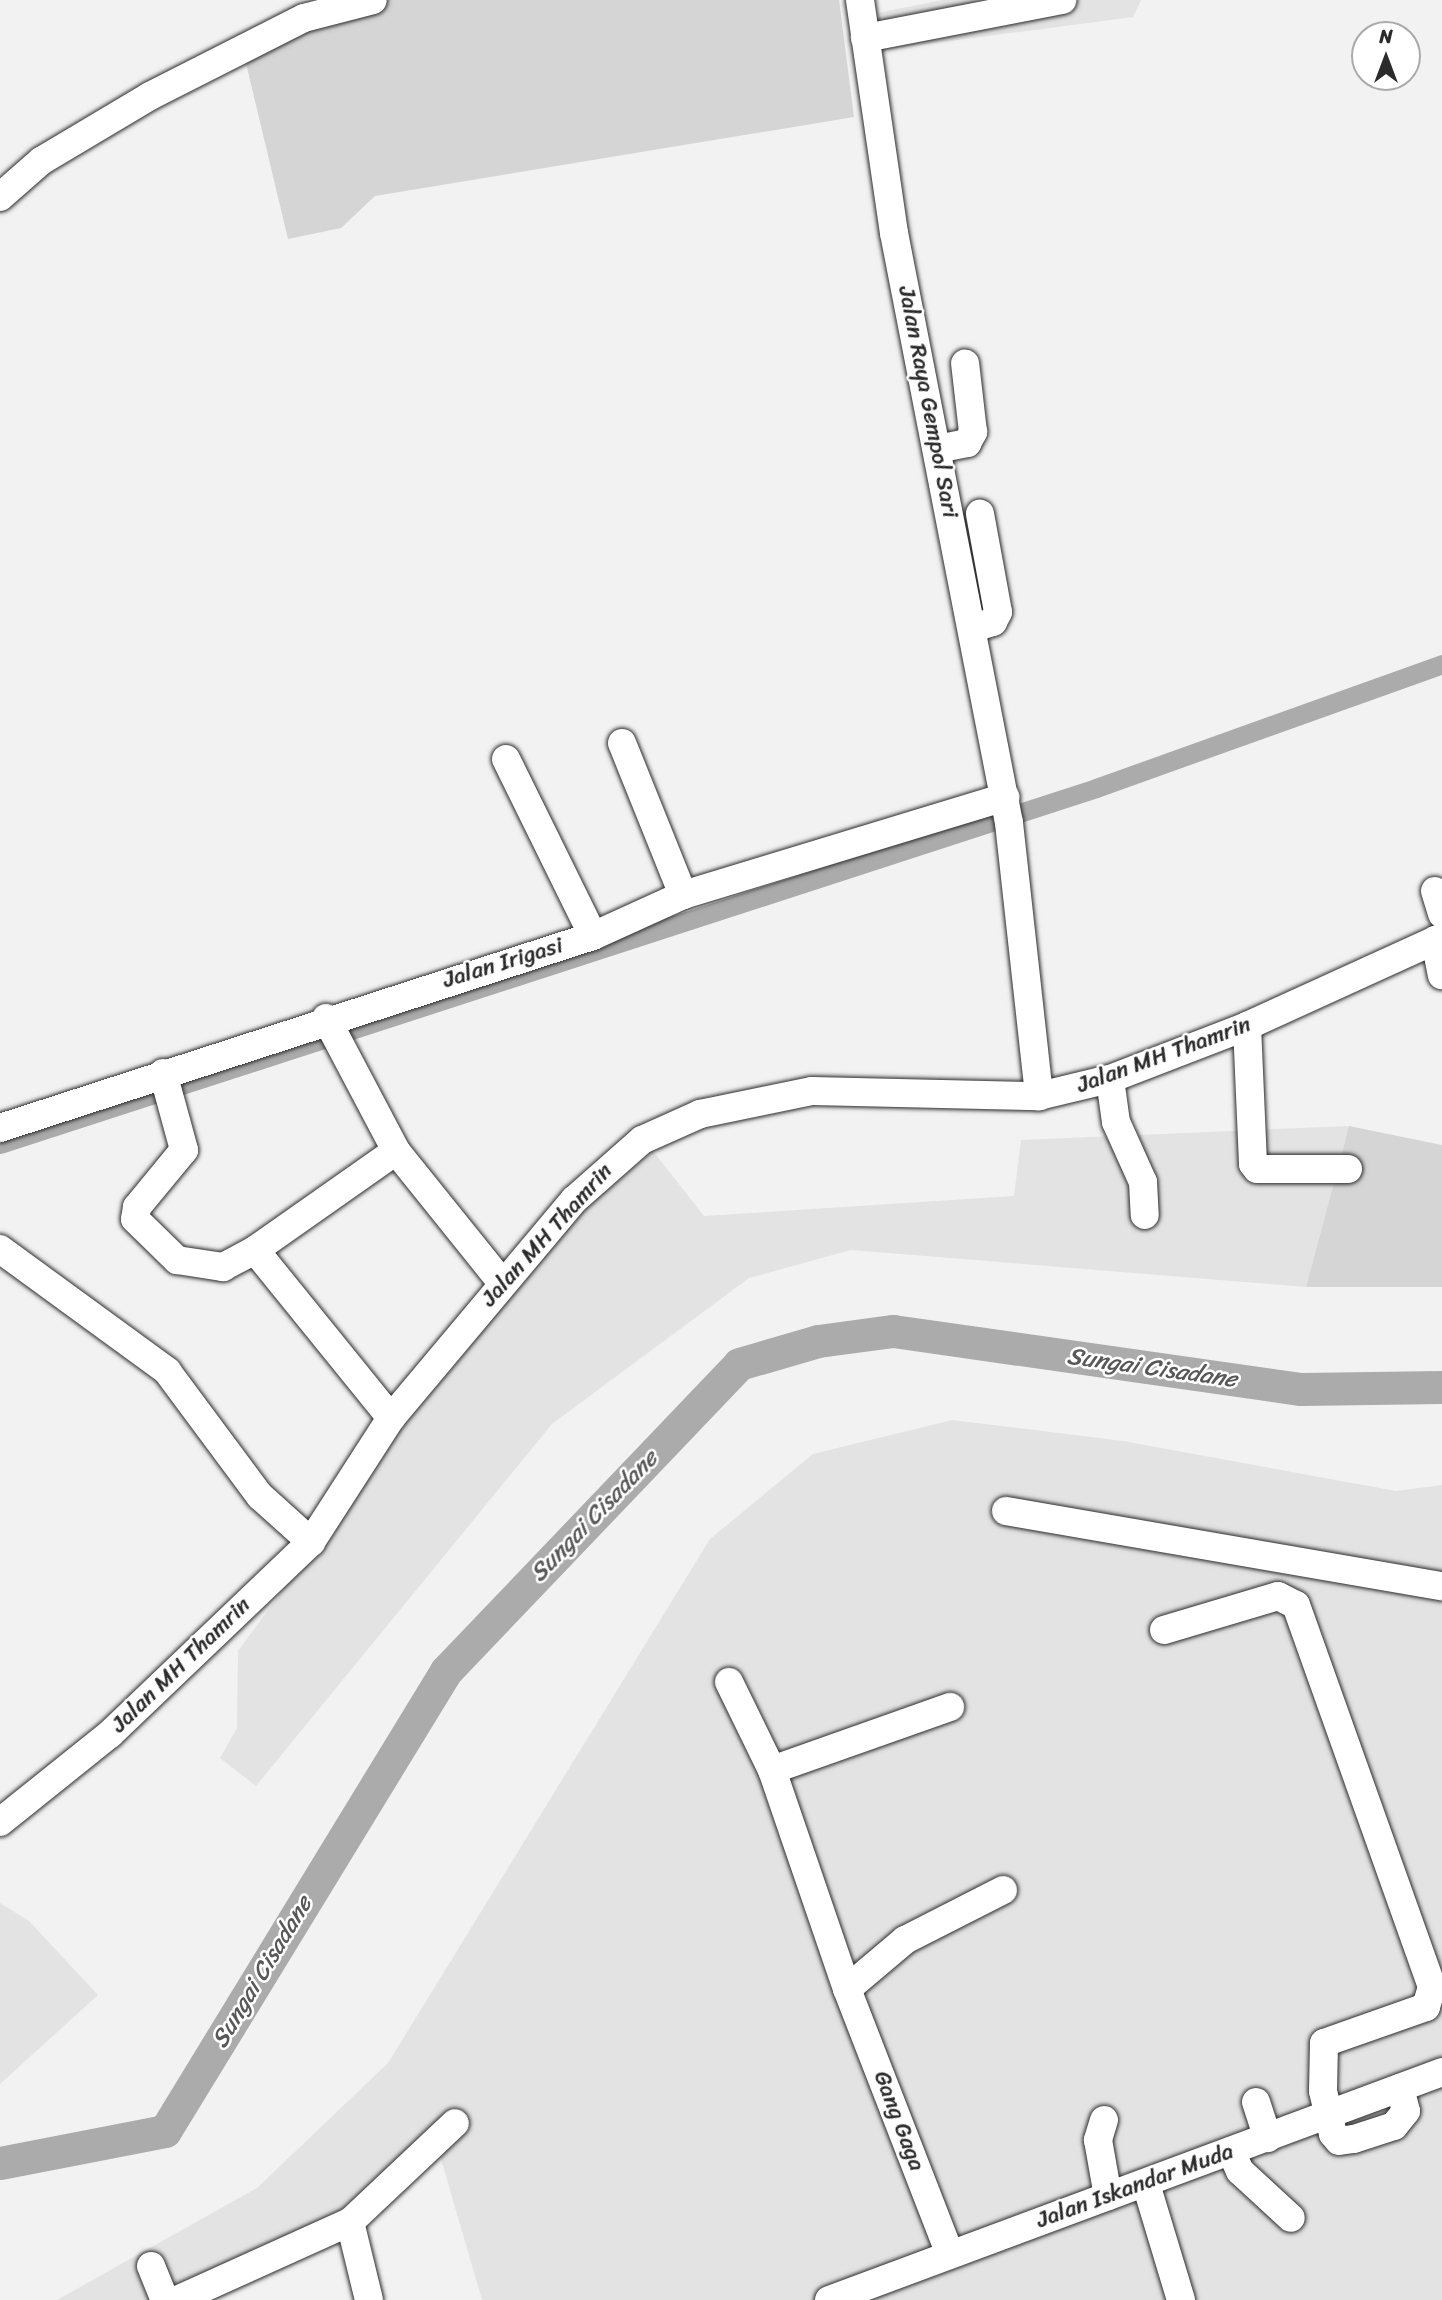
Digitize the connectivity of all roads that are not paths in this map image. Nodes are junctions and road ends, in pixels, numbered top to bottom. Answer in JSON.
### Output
{"nodes":[{"id":1,"x":373,"y":0,"type":"edge"},
{"id":2,"x":860,"y":0,"type":"edge"},
{"id":3,"x":1062,"y":0,"type":"edge"},
{"id":4,"x":866,"y":38,"type":"junction"},
{"id":5,"x":0,"y":197,"type":"edge"},
{"id":6,"x":965,"y":363,"type":"dead end"},
{"id":7,"x":937,"y":449,"type":"junction"},
{"id":8,"x":980,"y":514,"type":"dead end"},
{"id":9,"x":974,"y":628,"type":"junction"},
{"id":10,"x":622,"y":743,"type":"dead end"},
{"id":11,"x":506,"y":759,"type":"dead end"},
{"id":12,"x":1007,"y":808,"type":"junction"},
{"id":13,"x":683,"y":895,"type":"junction"},
{"id":14,"x":1438,"y":921,"type":"edge"},
{"id":15,"x":593,"y":936,"type":"junction"},
{"id":16,"x":1442,"y":975,"type":"edge"},
{"id":17,"x":330,"y":1026,"type":"junction"},
{"id":18,"x":1247,"y":1026,"type":"junction"},
{"id":19,"x":1110,"y":1079,"type":"junction"},
{"id":20,"x":166,"y":1083,"type":"junction"},
{"id":21,"x":1039,"y":1096,"type":"junction"},
{"id":22,"x":0,"y":1128,"type":"edge"},
{"id":23,"x":397,"y":1151,"type":"junction"},
{"id":24,"x":1348,"y":1169,"type":"dead end"},
{"id":25,"x":1145,"y":1215,"type":"dead end"},
{"id":26,"x":0,"y":1249,"type":"edge"},
{"id":27,"x":255,"y":1250,"type":"junction"},
{"id":28,"x":502,"y":1283,"type":"junction"},
{"id":29,"x":391,"y":1418,"type":"junction"},
{"id":30,"x":1006,"y":1511,"type":"dead end"},
{"id":31,"x":311,"y":1542,"type":"junction"},
{"id":32,"x":1442,"y":1586,"type":"edge"},
{"id":33,"x":1164,"y":1630,"type":"dead end"},
{"id":34,"x":729,"y":1682,"type":"dead end"},
{"id":35,"x":950,"y":1707,"type":"dead end"},
{"id":36,"x":772,"y":1770,"type":"junction"},
{"id":37,"x":0,"y":1822,"type":"edge"},
{"id":38,"x":1003,"y":1890,"type":"dead end"},
{"id":39,"x":847,"y":1989,"type":"junction"},
{"id":40,"x":1442,"y":2072,"type":"edge"},
{"id":41,"x":1256,"y":2102,"type":"dead end"},
{"id":42,"x":1327,"y":2117,"type":"junction"},
{"id":43,"x":1104,"y":2120,"type":"dead end"},
{"id":44,"x":455,"y":2123,"type":"dead end"},
{"id":45,"x":1268,"y":2138,"type":"junction"},
{"id":46,"x":1231,"y":2151,"type":"junction"},
{"id":47,"x":1129,"y":2190,"type":"junction"},
{"id":48,"x":1291,"y":2218,"type":"dead end"},
{"id":49,"x":350,"y":2222,"type":"junction"},
{"id":50,"x":950,"y":2254,"type":"junction"},
{"id":51,"x":151,"y":2266,"type":"dead end"},
{"id":52,"x":165,"y":2300,"type":"edge"},
{"id":53,"x":177,"y":2300,"type":"edge"},
{"id":54,"x":369,"y":2300,"type":"edge"},
{"id":55,"x":829,"y":2300,"type":"edge"},
{"id":56,"x":1162,"y":2300,"type":"edge"},
{"id":57,"x":1181,"y":2300,"type":"edge"}],
"edges":[{"from":1,"to":5,"type":"street"},
{"from":2,"to":4,"type":"street","name":"Jalan Raya Gempol Sari"},
{"from":3,"to":4,"type":"street"},
{"from":4,"to":7,"type":"street","name":"Jalan Raya Gempol Sari"},
{"from":6,"to":7,"type":"street"},
{"from":7,"to":9,"type":"street","name":"Jalan Raya Gempol Sari"},
{"from":8,"to":9,"type":"street"},
{"from":9,"to":12,"type":"street","name":"Jalan Raya Gempol Sari"},
{"from":10,"to":13,"type":"street"},
{"from":11,"to":15,"type":"street"},
{"from":12,"to":13,"type":"street","name":"Jalan Irigasi"},
{"from":12,"to":21,"type":"street","name":"Jalan Raya Gempol Sari"},
{"from":13,"to":15,"type":"street","name":"Jalan Irigasi"},
{"from":14,"to":16,"type":"street"},
{"from":14,"to":18,"type":"street","name":"Jalan MH Thamrin"},
{"from":15,"to":17,"type":"street","name":"Jalan Irigasi"},
{"from":17,"to":20,"type":"street","name":"Jalan Irigasi"},
{"from":17,"to":23,"type":"street"},
{"from":18,"to":19,"type":"street","name":"Jalan MH Thamrin"},
{"from":18,"to":24,"type":"street"},
{"from":19,"to":21,"type":"street","name":"Jalan MH Thamrin"},
{"from":19,"to":25,"type":"street"},
{"from":20,"to":22,"type":"street","name":"Jalan Irigasi"},
{"from":20,"to":27,"type":"street"},
{"from":21,"to":28,"type":"street","name":"Jalan MH Thamrin"},
{"from":23,"to":27,"type":"street"},
{"from":23,"to":28,"type":"street"},
{"from":26,"to":31,"type":"street"},
{"from":27,"to":29,"type":"street"},
{"from":28,"to":29,"type":"street","name":"Jalan MH Thamrin"},
{"from":29,"to":31,"type":"street","name":"Jalan MH Thamrin"},
{"from":30,"to":32,"type":"street"},
{"from":31,"to":37,"type":"street","name":"Jalan MH Thamrin"},
{"from":33,"to":42,"type":"street"},
{"from":34,"to":36,"type":"street","name":"Gang Gaga"},
{"from":35,"to":36,"type":"street"},
{"from":36,"to":39,"type":"street","name":"Gang Gaga"},
{"from":38,"to":39,"type":"street"},
{"from":39,"to":50,"type":"street","name":"Gang Gaga"},
{"from":40,"to":42,"type":"street","name":"Jalan Iskandar Muda"},
{"from":41,"to":45,"type":"street"},
{"from":42,"to":45,"type":"street","name":"Jalan Iskandar Muda"},
{"from":43,"to":47,"type":"street"},
{"from":44,"to":49,"type":"street"},
{"from":45,"to":46,"type":"street","name":"Jalan Iskandar Muda"},
{"from":46,"to":47,"type":"street","name":"Jalan Iskandar Muda"},
{"from":46,"to":48,"type":"street"},
{"from":47,"to":50,"type":"street","name":"Jalan Iskandar Muda"},
{"from":47,"to":56,"type":"street"},
{"from":47,"to":57,"type":"street"},
{"from":49,"to":53,"type":"street"},
{"from":49,"to":54,"type":"street"},
{"from":50,"to":55,"type":"street","name":"Jalan Iskandar Muda"},
{"from":51,"to":52,"type":"street"}]}
